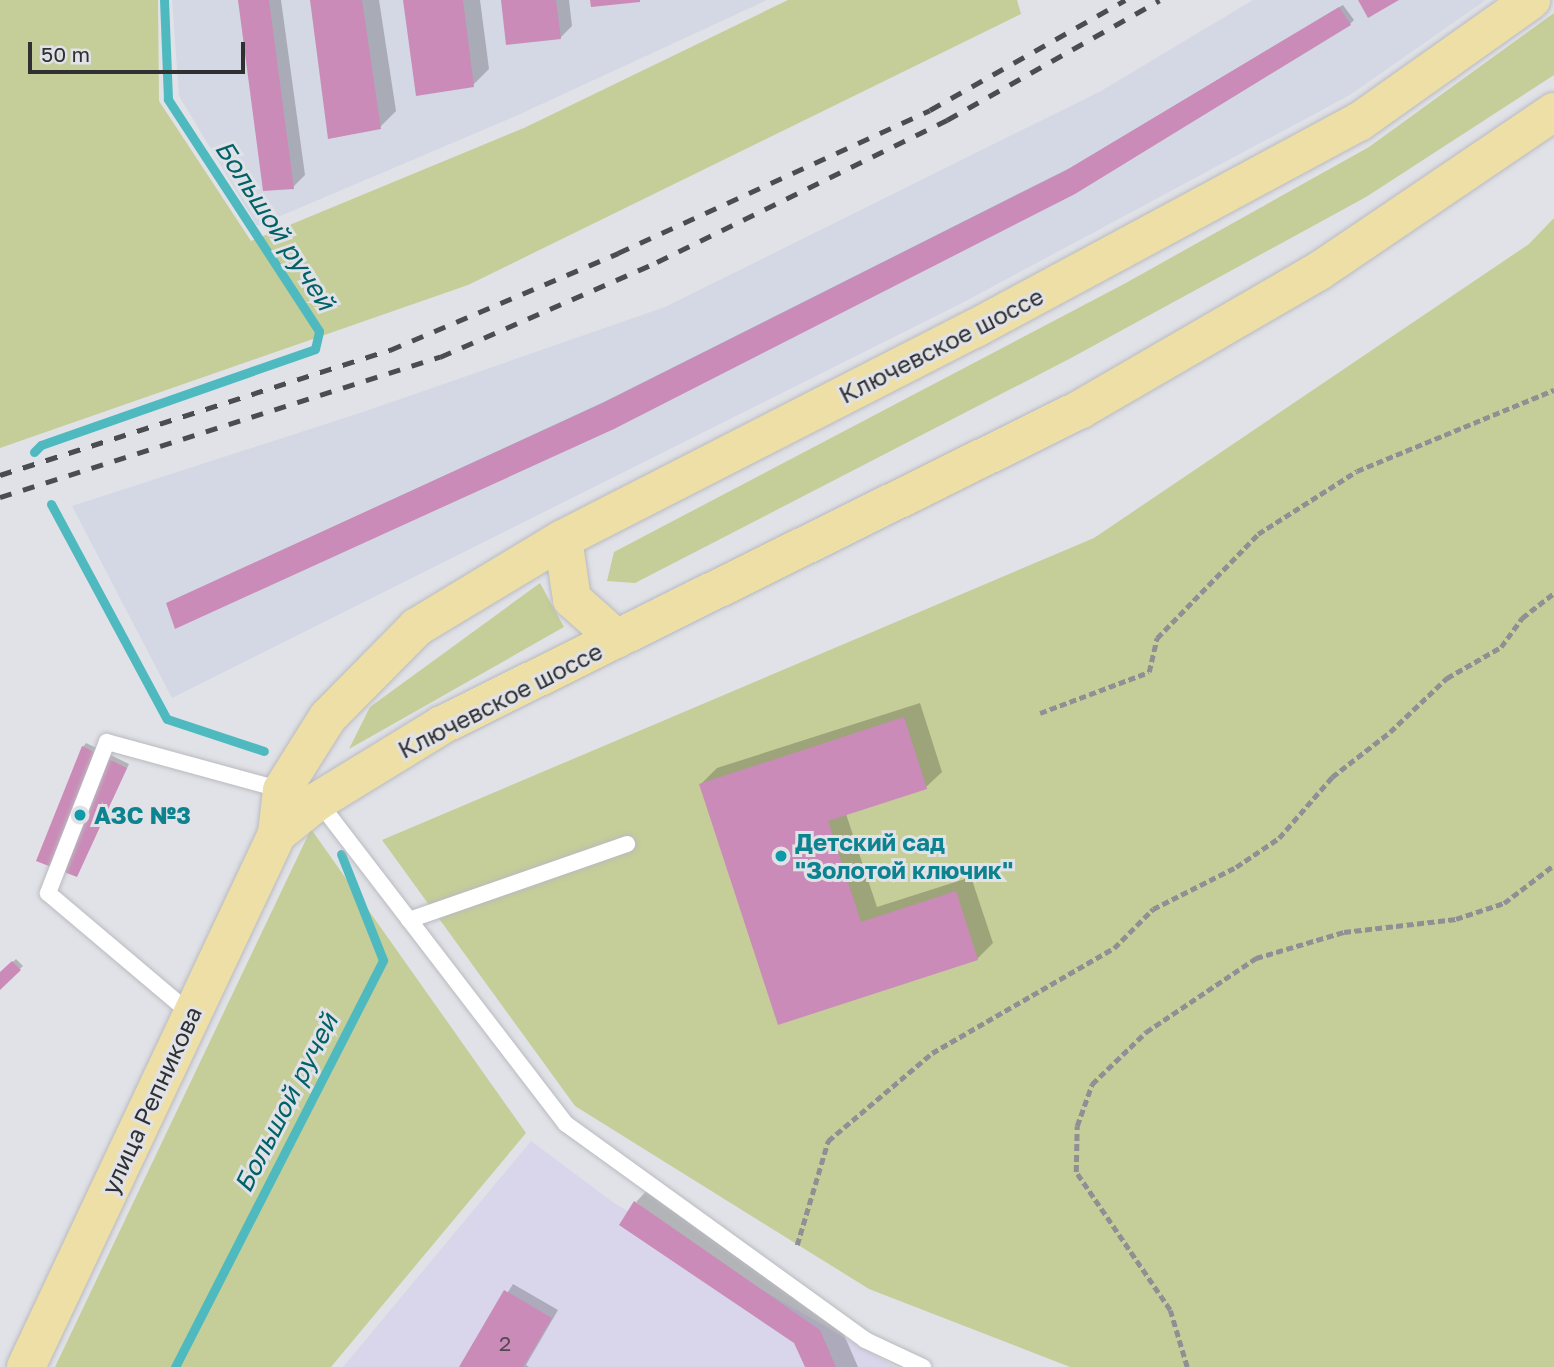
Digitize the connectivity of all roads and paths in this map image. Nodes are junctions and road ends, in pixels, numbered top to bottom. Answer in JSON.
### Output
{"nodes":[{"id":1,"x":1531,"y":0,"type":"edge"},
{"id":2,"x":1554,"y":112,"type":"edge"},
{"id":3,"x":1554,"y":390,"type":"edge"},
{"id":4,"x":563,"y":538,"type":"junction"},
{"id":5,"x":1554,"y":593,"type":"edge"},
{"id":6,"x":617,"y":639,"type":"junction"},
{"id":7,"x":1040,"y":713,"type":"dead end"},
{"id":8,"x":290,"y":775,"type":"junction"},
{"id":9,"x":318,"y":801,"type":"junction"},
{"id":10,"x":277,"y":834,"type":"junction"},
{"id":11,"x":627,"y":844,"type":"dead end"},
{"id":12,"x":1554,"y":865,"type":"edge"},
{"id":13,"x":409,"y":920,"type":"junction"},
{"id":14,"x":191,"y":1014,"type":"junction"},
{"id":15,"x":797,"y":1245,"type":"dead end"},
{"id":16,"x":26,"y":1367,"type":"edge"},
{"id":17,"x":923,"y":1367,"type":"edge"},
{"id":18,"x":1187,"y":1367,"type":"edge"}],
"edges":[{"from":1,"to":4,"type":"main road","name":"Ключевское шоссе"},
{"from":2,"to":6,"type":"main road","name":"Ключевское шоссе"},
{"from":3,"to":7,"type":"path"},
{"from":4,"to":6,"type":"main road"},
{"from":4,"to":8,"type":"main road","name":"Ключевское шоссе"},
{"from":5,"to":15,"type":"path"},
{"from":6,"to":9,"type":"main road","name":"Ключевское шоссе"},
{"from":8,"to":9,"type":"lane"},
{"from":8,"to":10,"type":"main road","name":"Ключевское шоссе"},
{"from":8,"to":14,"type":"lane"},
{"from":9,"to":10,"type":"main road","name":"Ключевское шоссе"},
{"from":9,"to":13,"type":"lane"},
{"from":10,"to":14,"type":"main road","name":"улица Репникова"},
{"from":11,"to":13,"type":"lane"},
{"from":12,"to":18,"type":"path"},
{"from":13,"to":17,"type":"lane"},
{"from":14,"to":16,"type":"main road","name":"улица Репникова"}]}
